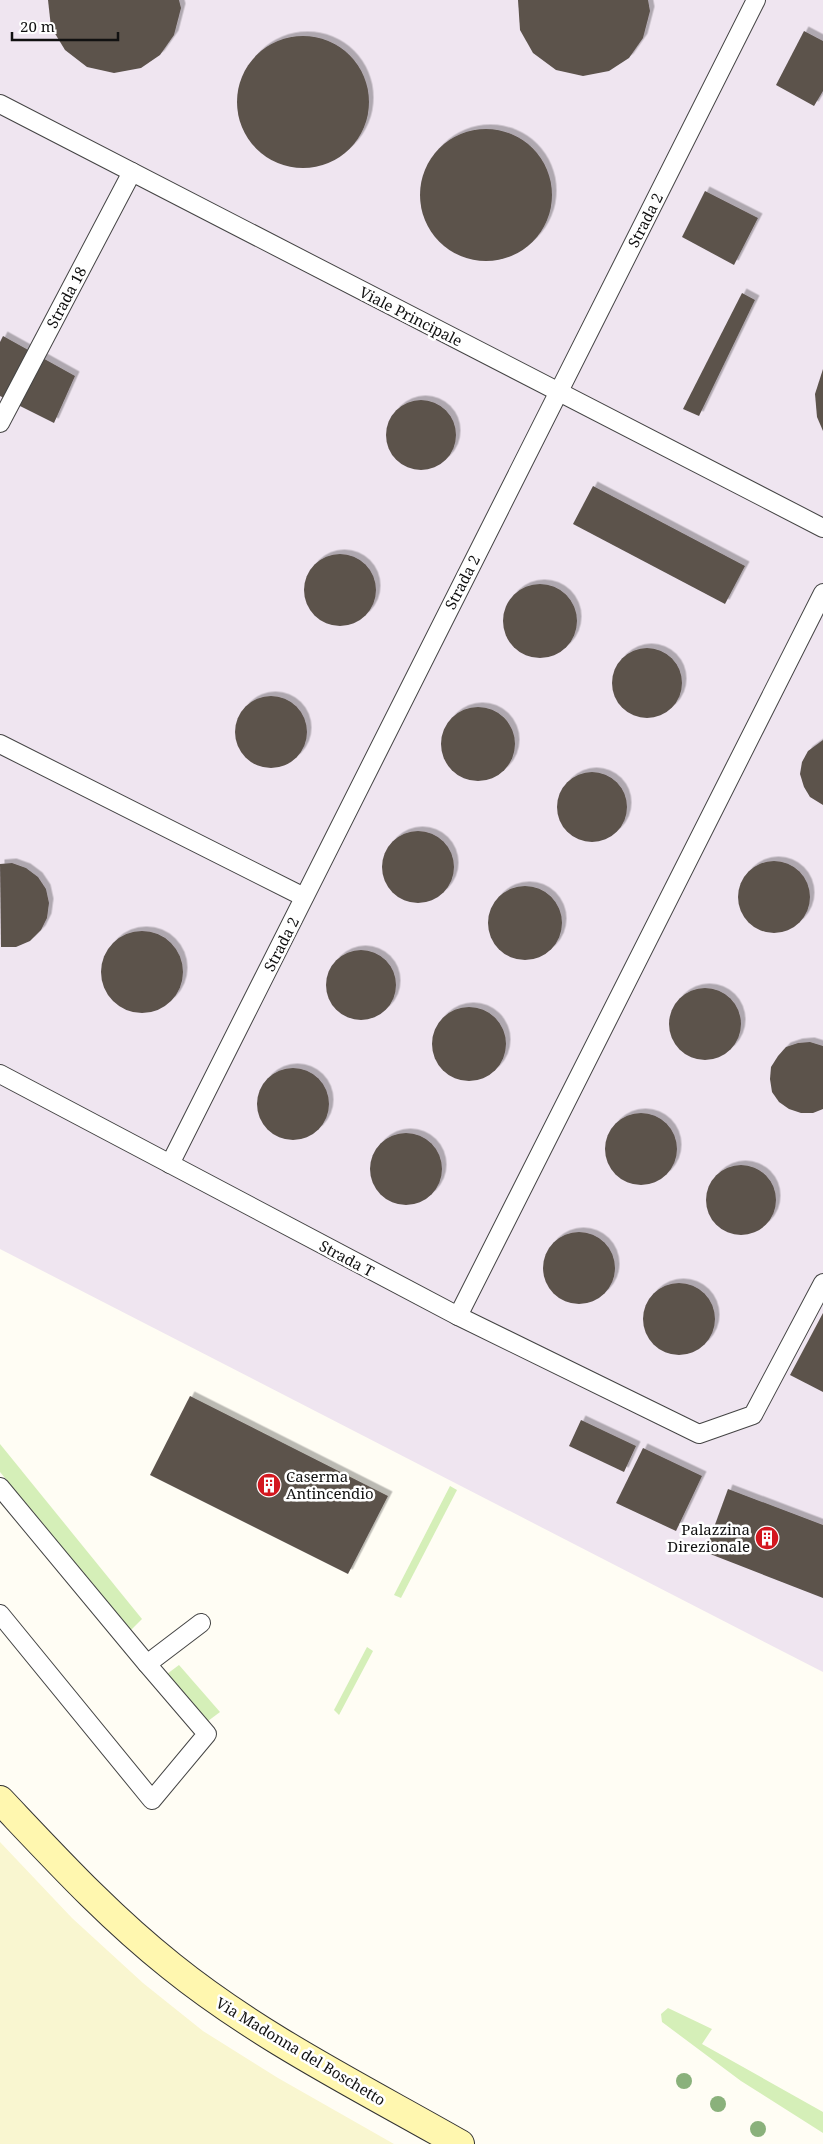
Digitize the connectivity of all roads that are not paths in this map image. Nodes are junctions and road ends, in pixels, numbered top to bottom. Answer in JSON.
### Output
{"nodes":[{"id":1,"x":756,"y":0,"type":"edge"},
{"id":2,"x":0,"y":104,"type":"edge"},
{"id":3,"x":132,"y":172,"type":"junction"},
{"id":4,"x":558,"y":392,"type":"junction"},
{"id":5,"x":0,"y":423,"type":"edge"},
{"id":6,"x":823,"y":528,"type":"edge"},
{"id":7,"x":823,"y":594,"type":"edge"},
{"id":8,"x":0,"y":744,"type":"edge"},
{"id":9,"x":304,"y":897,"type":"junction"},
{"id":10,"x":0,"y":1074,"type":"edge"},
{"id":11,"x":170,"y":1164,"type":"junction"},
{"id":12,"x":823,"y":1283,"type":"edge"},
{"id":13,"x":458,"y":1316,"type":"junction"},
{"id":14,"x":0,"y":1487,"type":"edge"},
{"id":15,"x":0,"y":1614,"type":"edge"},
{"id":16,"x":201,"y":1622,"type":"dead end"},
{"id":17,"x":147,"y":1664,"type":"junction"},
{"id":18,"x":0,"y":1800,"type":"edge"},
{"id":19,"x":460,"y":2144,"type":"edge"}],
"edges":[{"from":1,"to":4,"type":"lane","name":"Strada 2"},
{"from":2,"to":3,"type":"lane","name":"Viale Principale"},
{"from":3,"to":4,"type":"lane","name":"Viale Principale"},
{"from":3,"to":5,"type":"lane","name":"Strada 18"},
{"from":4,"to":6,"type":"lane","name":"Viale Principale"},
{"from":4,"to":9,"type":"lane","name":"Strada 2"},
{"from":7,"to":13,"type":"lane"},
{"from":8,"to":9,"type":"lane"},
{"from":9,"to":11,"type":"lane","name":"Strada 2"},
{"from":10,"to":11,"type":"lane","name":"Strada T"},
{"from":11,"to":13,"type":"lane","name":"Strada T"},
{"from":12,"to":13,"type":"lane","name":"Strada T"},
{"from":14,"to":17,"type":"lane"},
{"from":15,"to":17,"type":"lane"},
{"from":16,"to":17,"type":"lane"},
{"from":18,"to":19,"type":"main road","name":"Via Madonna del Boschetto"}]}
